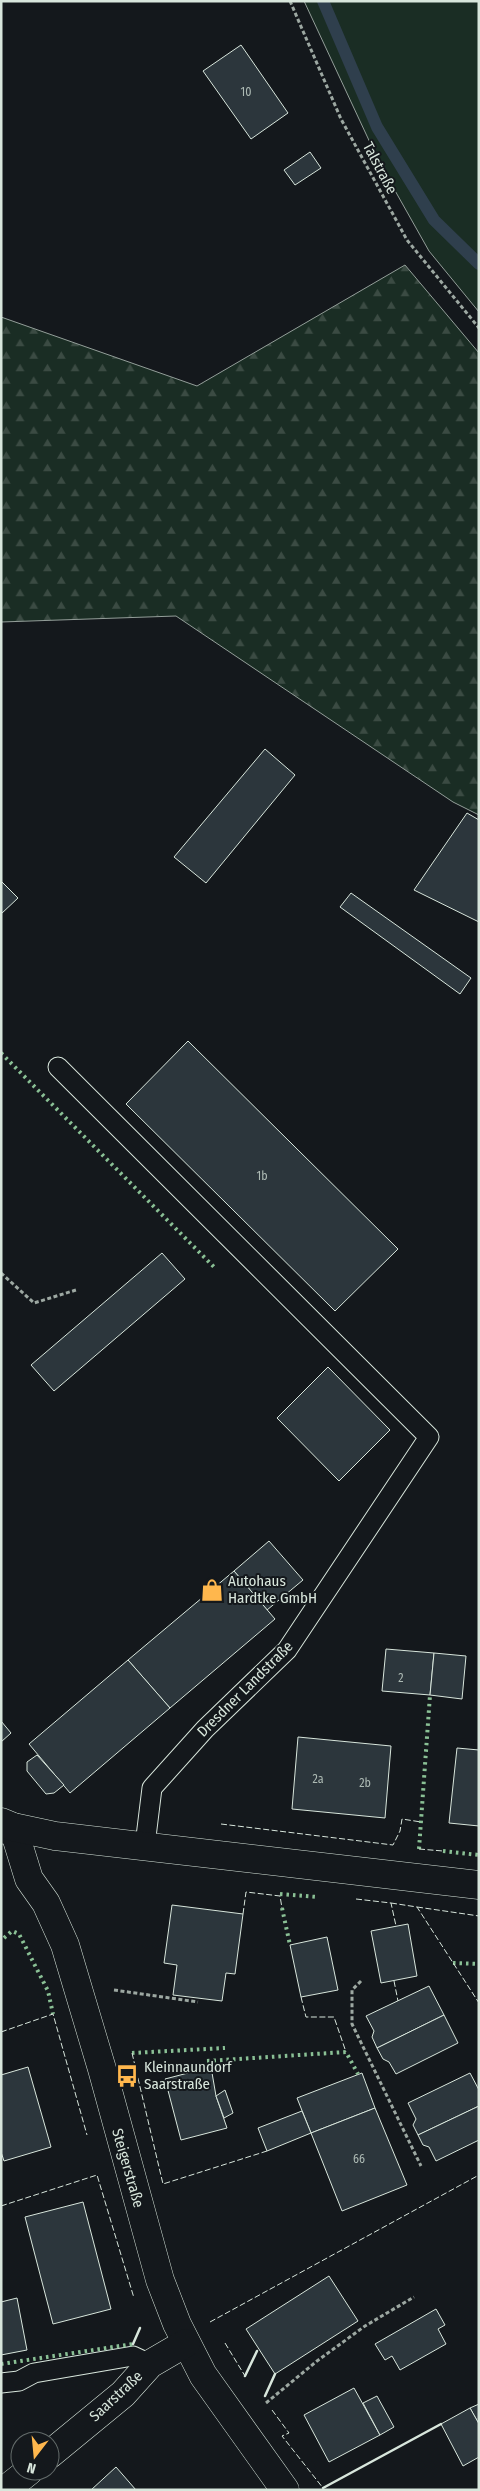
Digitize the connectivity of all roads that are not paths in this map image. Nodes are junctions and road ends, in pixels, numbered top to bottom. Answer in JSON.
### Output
{"nodes":[{"id":1,"x":58,"y":1067,"type":"dead end"},
{"id":2,"x":5,"y":1827,"type":"edge"},
{"id":3,"x":145,"y":1845,"type":"junction"},
{"id":4,"x":479,"y":1886,"type":"edge"},
{"id":5,"x":186,"y":2344,"type":"junction"},
{"id":6,"x":150,"y":2364,"type":"junction"},
{"id":7,"x":1,"y":2383,"type":"edge"},
{"id":8,"x":60,"y":2446,"type":"edge"},
{"id":9,"x":17,"y":2481,"type":"edge"},
{"id":10,"x":6,"y":2490,"type":"edge"},
{"id":11,"x":284,"y":2490,"type":"edge"}],
"edges":[{"from":1,"to":3,"type":"lane","name":"Dresdner Landstraße"},
{"from":2,"to":3,"type":"street"},
{"from":2,"to":5,"type":"street","name":"Steigerstraße"},
{"from":3,"to":4,"type":"street"},
{"from":5,"to":6,"type":"street","name":"Saarstraße"},
{"from":5,"to":11,"type":"street","name":"Steigerstraße"},
{"from":6,"to":7,"type":"lane"},
{"from":6,"to":8,"type":"street","name":"Saarstraße"},
{"from":9,"to":10,"type":"street"}]}
